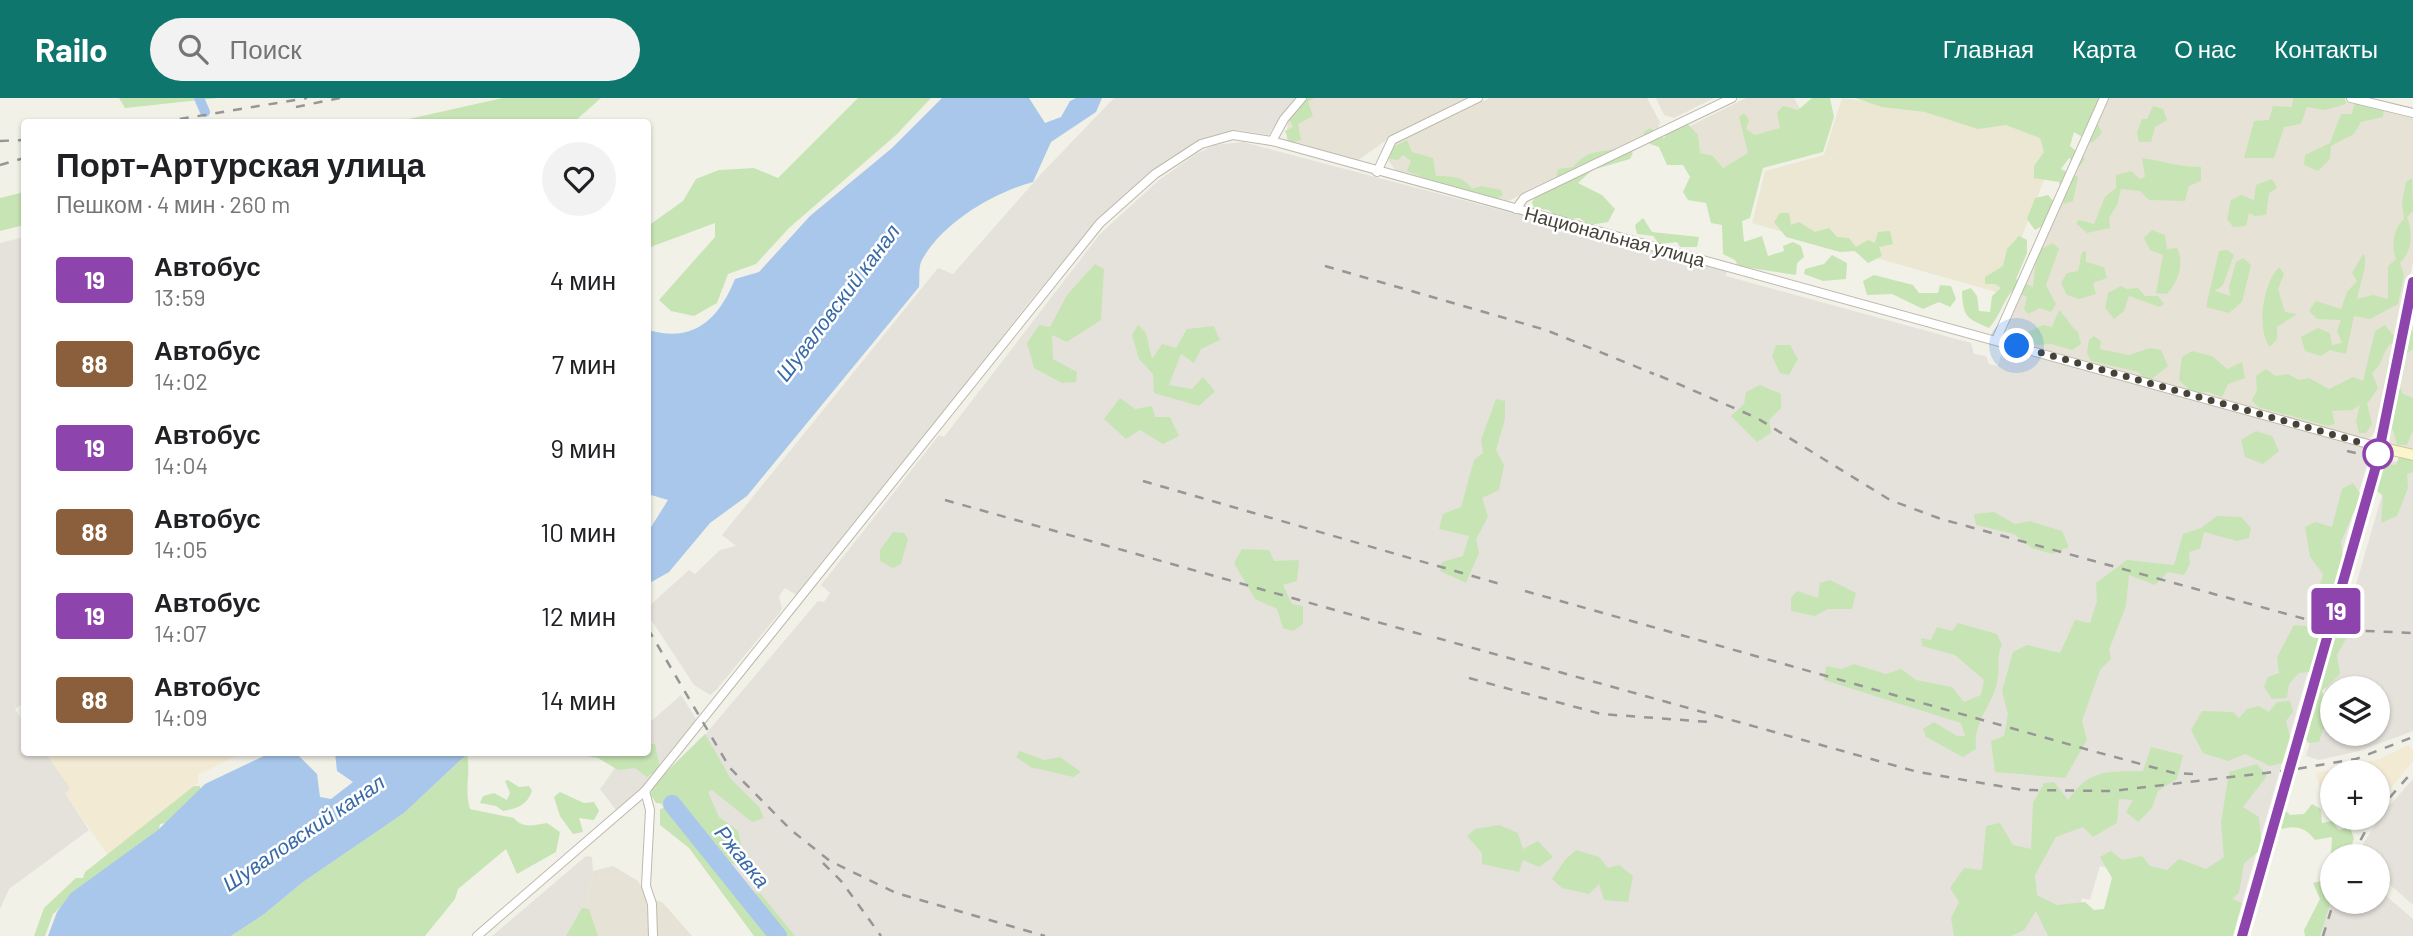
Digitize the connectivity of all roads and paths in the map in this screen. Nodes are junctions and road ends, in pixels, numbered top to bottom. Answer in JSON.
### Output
{"nodes":[{"id":1,"x":1302,"y":98,"type":"edge"},
{"id":2,"x":1478,"y":98,"type":"edge"},
{"id":3,"x":1732,"y":98,"type":"edge"},
{"id":4,"x":2104,"y":98,"type":"edge"},
{"id":5,"x":2351,"y":98,"type":"edge"},
{"id":6,"x":2413,"y":113,"type":"edge"},
{"id":7,"x":1272,"y":141,"type":"junction"},
{"id":8,"x":1377,"y":172,"type":"junction"},
{"id":9,"x":1516,"y":209,"type":"junction"},
{"id":10,"x":2413,"y":282,"type":"edge"},
{"id":11,"x":1996,"y":341,"type":"junction"},
{"id":12,"x":2379,"y":447,"type":"junction"},
{"id":13,"x":2413,"y":456,"type":"edge"},
{"id":14,"x":645,"y":790,"type":"junction"},
{"id":15,"x":477,"y":936,"type":"edge"},
{"id":16,"x":653,"y":936,"type":"edge"},
{"id":17,"x":2242,"y":936,"type":"edge"}],
"edges":[{"from":1,"to":7,"type":"street"},
{"from":2,"to":8,"type":"street"},
{"from":3,"to":9,"type":"street"},
{"from":4,"to":11,"type":"street"},
{"from":5,"to":6,"type":"street"},
{"from":7,"to":8,"type":"street","name":"Национальная улица"},
{"from":7,"to":14,"type":"street","name":"Национальная улица"},
{"from":8,"to":9,"type":"street","name":"Национальная улица"},
{"from":9,"to":11,"type":"street","name":"Национальная улица"},
{"from":10,"to":12,"type":"street"},
{"from":11,"to":12,"type":"street","name":"Национальная улица"},
{"from":12,"to":13,"type":"street"},
{"from":12,"to":17,"type":"street"},
{"from":14,"to":15,"type":"street"},
{"from":14,"to":16,"type":"street"}]}
